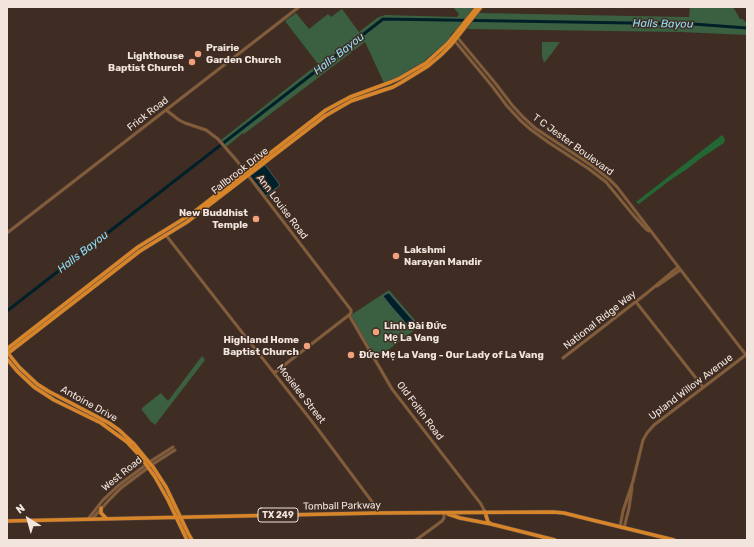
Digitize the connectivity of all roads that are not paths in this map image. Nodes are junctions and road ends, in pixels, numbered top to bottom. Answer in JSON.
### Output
{"nodes":[{"id":1,"x":299,"y":7,"type":"edge"},
{"id":2,"x":477,"y":7,"type":"edge"},
{"id":3,"x":481,"y":7,"type":"edge"},
{"id":4,"x":473,"y":15,"type":"junction"},
{"id":5,"x":455,"y":38,"type":"junction"},
{"id":6,"x":166,"y":110,"type":"junction"},
{"id":7,"x":303,"y":130,"type":"junction"},
{"id":8,"x":245,"y":172,"type":"junction"},
{"id":9,"x":248,"y":176,"type":"junction"},
{"id":10,"x":650,"y":231,"type":"junction"},
{"id":11,"x":7,"y":233,"type":"edge"},
{"id":12,"x":164,"y":233,"type":"junction"},
{"id":13,"x":679,"y":268,"type":"junction"},
{"id":14,"x":636,"y":302,"type":"junction"},
{"id":15,"x":349,"y":315,"type":"junction"},
{"id":16,"x":42,"y":324,"type":"junction"},
{"id":17,"x":7,"y":349,"type":"edge"},
{"id":18,"x":7,"y":353,"type":"edge"},
{"id":19,"x":747,"y":355,"type":"edge"},
{"id":20,"x":563,"y":358,"type":"dead end"},
{"id":21,"x":7,"y":359,"type":"edge"},
{"id":22,"x":274,"y":373,"type":"junction"},
{"id":23,"x":703,"y":387,"type":"junction"},
{"id":24,"x":73,"y":406,"type":"junction"},
{"id":25,"x":173,"y":447,"type":"dead end"},
{"id":26,"x":175,"y":450,"type":"dead end"},
{"id":27,"x":149,"y":465,"type":"junction"},
{"id":28,"x":119,"y":485,"type":"junction"},
{"id":29,"x":121,"y":488,"type":"junction"},
{"id":30,"x":164,"y":488,"type":"junction"},
{"id":31,"x":101,"y":508,"type":"junction"},
{"id":32,"x":485,"y":512,"type":"junction"},
{"id":33,"x":378,"y":513,"type":"junction"},
{"id":34,"x":444,"y":513,"type":"junction"},
{"id":35,"x":176,"y":518,"type":"junction"},
{"id":36,"x":181,"y":518,"type":"junction"},
{"id":37,"x":87,"y":519,"type":"junction"},
{"id":38,"x":92,"y":519,"type":"junction"},
{"id":39,"x":107,"y":519,"type":"junction"},
{"id":40,"x":7,"y":521,"type":"edge"},
{"id":41,"x":491,"y":524,"type":"junction"},
{"id":42,"x":622,"y":527,"type":"junction"},
{"id":43,"x":187,"y":540,"type":"edge"},
{"id":44,"x":192,"y":540,"type":"edge"},
{"id":45,"x":416,"y":540,"type":"edge"},
{"id":46,"x":555,"y":540,"type":"edge"},
{"id":47,"x":674,"y":540,"type":"edge"}],
"edges":[{"from":1,"to":6,"type":"street","name":"Frick Road"},
{"from":2,"to":4,"type":"main road","name":"Fallbrook Drive"},
{"from":3,"to":4,"type":"main road","name":"Fallbrook Drive"},
{"from":4,"to":5,"type":"main road","name":"Fallbrook Drive"},
{"from":5,"to":7,"type":"main road","name":"Fallbrook Drive"},
{"from":5,"to":10,"type":"street","name":"T C Jester Boulevard"},
{"from":5,"to":10,"type":"street","name":"T C Jester Boulevard"},
{"from":6,"to":8,"type":"street","name":"Ann Louise Road"},
{"from":6,"to":11,"type":"street","name":"Frick Road"},
{"from":7,"to":8,"type":"main road","name":"Fallbrook Drive"},
{"from":7,"to":9,"type":"main road","name":"Fallbrook Drive"},
{"from":8,"to":9,"type":"street","name":"Ann Louise Road"},
{"from":8,"to":12,"type":"main road","name":"Fallbrook Drive"},
{"from":9,"to":12,"type":"main road","name":"Fallbrook Drive"},
{"from":9,"to":15,"type":"street","name":"Ann Louise Road"},
{"from":10,"to":13,"type":"street","name":"T C Jester Boulevard"},
{"from":12,"to":16,"type":"main road","name":"Fallbrook Drive"},
{"from":12,"to":22,"type":"street","name":"Mosielee Street"},
{"from":13,"to":14,"type":"street","name":"National Ridge Way"},
{"from":13,"to":19,"type":"street","name":"T C Jester Boulevard"},
{"from":14,"to":20,"type":"street","name":"National Ridge Way"},
{"from":14,"to":23,"type":"street"},
{"from":15,"to":22,"type":"street"},
{"from":15,"to":32,"type":"street","name":"Old Foltin Road"},
{"from":16,"to":17,"type":"main road","name":"Fallbrook Drive"},
{"from":16,"to":18,"type":"main road","name":"Fallbrook Drive"},
{"from":18,"to":24,"type":"main road","name":"Antoine Drive"},
{"from":19,"to":23,"type":"street","name":"Upland Willow Avenue"},
{"from":21,"to":24,"type":"main road","name":"Antoine Drive"},
{"from":22,"to":33,"type":"street","name":"Mosielee Street"},
{"from":23,"to":42,"type":"street","name":"Upland Willow Avenue"},
{"from":24,"to":27,"type":"main road","name":"Antoine Drive"},
{"from":25,"to":27,"type":"street","name":"West Road"},
{"from":26,"to":27,"type":"street","name":"West Road"},
{"from":27,"to":28,"type":"street","name":"West Road"},
{"from":27,"to":29,"type":"street","name":"West Road"},
{"from":27,"to":30,"type":"main road","name":"Antoine Drive"},
{"from":28,"to":29,"type":"street"},
{"from":28,"to":37,"type":"street","name":"West Road"},
{"from":29,"to":31,"type":"street","name":"West Road"},
{"from":30,"to":35,"type":"main road","name":"Antoine Drive"},
{"from":30,"to":36,"type":"main road","name":"Antoine Drive"},
{"from":31,"to":38,"type":"street","name":"West Road"},
{"from":31,"to":39,"type":"main road"},
{"from":32,"to":34,"type":"main road","name":"Tomball Parkway","number":"TX 249"},
{"from":32,"to":41,"type":"main road"},
{"from":32,"to":42,"type":"main road","name":"Tomball Parkway","number":"TX 249"},
{"from":33,"to":34,"type":"main road","name":"Tomball Parkway","number":"TX 249"},
{"from":33,"to":36,"type":"main road","name":"Tomball Parkway","number":"TX 249"},
{"from":34,"to":41,"type":"main road"},
{"from":34,"to":45,"type":"street"},
{"from":35,"to":36,"type":"main road","name":"Tomball Parkway","number":"TX 249"},
{"from":35,"to":39,"type":"main road","name":"Tomball Parkway","number":"TX 249"},
{"from":35,"to":43,"type":"main road","name":"Antoine Drive"},
{"from":36,"to":44,"type":"main road","name":"Antoine Drive"},
{"from":37,"to":38,"type":"main road","name":"Tomball Parkway","number":"TX 249"},
{"from":37,"to":40,"type":"main road","name":"Tomball Parkway","number":"TX 249"},
{"from":38,"to":39,"type":"main road","name":"Tomball Parkway","number":"TX 249"},
{"from":41,"to":46,"type":"main road"},
{"from":42,"to":47,"type":"main road","name":"Tomball Parkway","number":"TX 249"}]}
